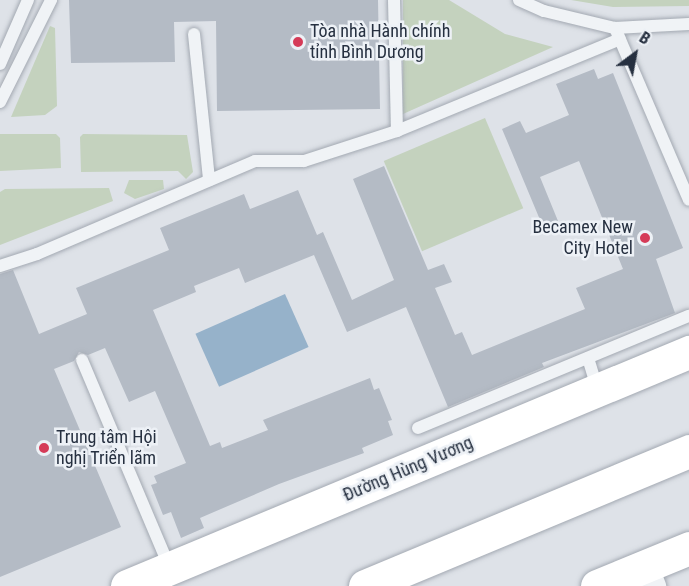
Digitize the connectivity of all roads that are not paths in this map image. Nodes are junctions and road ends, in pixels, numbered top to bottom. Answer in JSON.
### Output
{"nodes":[{"id":1,"x":28,"y":0,"type":"edge"},
{"id":2,"x":51,"y":0,"type":"edge"},
{"id":3,"x":394,"y":0,"type":"edge"},
{"id":4,"x":519,"y":0,"type":"edge"},
{"id":5,"x":689,"y":24,"type":"edge"},
{"id":6,"x":194,"y":34,"type":"dead end"},
{"id":7,"x":617,"y":34,"type":"junction"},
{"id":8,"x":0,"y":64,"type":"edge"},
{"id":9,"x":0,"y":102,"type":"edge"},
{"id":10,"x":397,"y":131,"type":"junction"},
{"id":11,"x":208,"y":180,"type":"junction"},
{"id":12,"x":689,"y":200,"type":"edge"},
{"id":13,"x":0,"y":266,"type":"edge"},
{"id":14,"x":689,"y":316,"type":"edge"},
{"id":15,"x":689,"y":352,"type":"edge"},
{"id":16,"x":588,"y":358,"type":"junction"},
{"id":17,"x":82,"y":360,"type":"dead end"},
{"id":18,"x":597,"y":390,"type":"junction"},
{"id":19,"x":418,"y":428,"type":"dead end"},
{"id":20,"x":689,"y":451,"type":"edge"},
{"id":21,"x":689,"y":548,"type":"edge"},
{"id":22,"x":170,"y":568,"type":"junction"},
{"id":23,"x":650,"y":576,"type":"edge"},
{"id":24,"x":127,"y":586,"type":"edge"},
{"id":25,"x":365,"y":586,"type":"edge"},
{"id":26,"x":597,"y":586,"type":"edge"}],
"edges":[{"from":1,"to":8,"type":"lane"},
{"from":2,"to":9,"type":"lane"},
{"from":3,"to":10,"type":"lane"},
{"from":4,"to":7,"type":"lane"},
{"from":5,"to":7,"type":"lane"},
{"from":6,"to":11,"type":"lane"},
{"from":7,"to":10,"type":"lane"},
{"from":7,"to":12,"type":"lane"},
{"from":10,"to":11,"type":"lane"},
{"from":11,"to":13,"type":"lane"},
{"from":14,"to":16,"type":"lane"},
{"from":15,"to":18,"type":"main road","name":"Đường Hùng Vương"},
{"from":16,"to":18,"type":"lane"},
{"from":16,"to":19,"type":"lane"},
{"from":17,"to":22,"type":"lane"},
{"from":18,"to":22,"type":"main road","name":"Đường Hùng Vương"},
{"from":20,"to":25,"type":"main road"},
{"from":21,"to":23,"type":"main road"},
{"from":22,"to":24,"type":"main road","name":"Đường Hùng Vương"},
{"from":23,"to":26,"type":"main road"}]}
